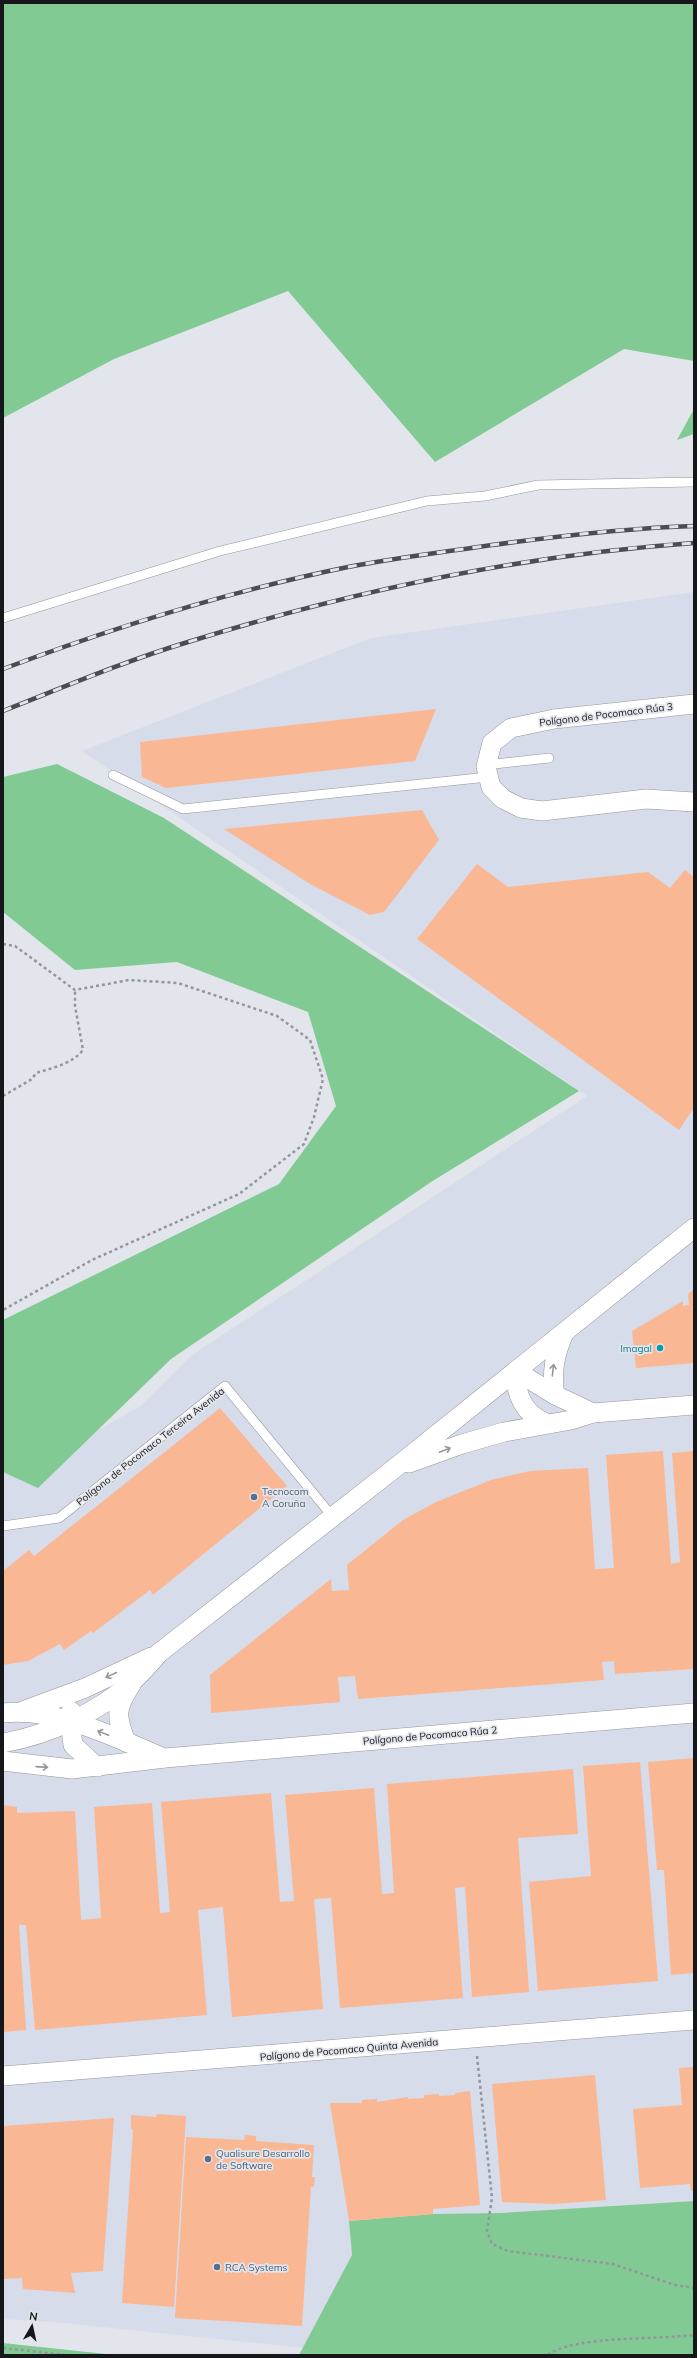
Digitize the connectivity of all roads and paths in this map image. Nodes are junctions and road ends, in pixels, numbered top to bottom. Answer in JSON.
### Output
{"nodes":[{"id":1,"x":694,"y":482,"type":"edge"},
{"id":2,"x":3,"y":618,"type":"edge"},
{"id":3,"x":694,"y":704,"type":"edge"},
{"id":4,"x":549,"y":758,"type":"dead end"},
{"id":5,"x":487,"y":771,"type":"junction"},
{"id":6,"x":113,"y":775,"type":"dead end"},
{"id":7,"x":694,"y":802,"type":"edge"},
{"id":8,"x":3,"y":944,"type":"edge"},
{"id":9,"x":76,"y":990,"type":"junction"},
{"id":10,"x":3,"y":1096,"type":"edge"},
{"id":11,"x":694,"y":1228,"type":"edge"},
{"id":12,"x":3,"y":1310,"type":"edge"},
{"id":13,"x":565,"y":1331,"type":"junction"},
{"id":14,"x":516,"y":1371,"type":"junction"},
{"id":15,"x":555,"y":1395,"type":"junction"},
{"id":16,"x":694,"y":1405,"type":"edge"},
{"id":17,"x":593,"y":1414,"type":"junction"},
{"id":18,"x":546,"y":1423,"type":"junction"},
{"id":19,"x":395,"y":1468,"type":"junction"},
{"id":20,"x":332,"y":1516,"type":"junction"},
{"id":21,"x":3,"y":1526,"type":"edge"},
{"id":22,"x":159,"y":1653,"type":"junction"},
{"id":23,"x":134,"y":1681,"type":"junction"},
{"id":24,"x":85,"y":1688,"type":"junction"},
{"id":25,"x":23,"y":1711,"type":"junction"},
{"id":26,"x":3,"y":1713,"type":"edge"},
{"id":27,"x":694,"y":1713,"type":"edge"},
{"id":28,"x":70,"y":1722,"type":"junction"},
{"id":29,"x":3,"y":1742,"type":"edge"},
{"id":30,"x":126,"y":1742,"type":"junction"},
{"id":31,"x":165,"y":1758,"type":"junction"},
{"id":32,"x":3,"y":1762,"type":"edge"},
{"id":33,"x":97,"y":1767,"type":"junction"},
{"id":34,"x":694,"y":2020,"type":"edge"},
{"id":35,"x":475,"y":2038,"type":"junction"},
{"id":36,"x":3,"y":2076,"type":"edge"},
{"id":37,"x":694,"y":2288,"type":"edge"},
{"id":38,"x":694,"y":2335,"type":"edge"},
{"id":39,"x":3,"y":2348,"type":"edge"},
{"id":40,"x":66,"y":2355,"type":"edge"},
{"id":41,"x":548,"y":2355,"type":"edge"}],
"edges":[{"from":1,"to":2,"type":"lane"},
{"from":3,"to":5,"type":"street","name":"Polígono de Pocomaco Rúa 3"},
{"from":4,"to":5,"type":"lane"},
{"from":5,"to":6,"type":"lane"},
{"from":5,"to":7,"type":"street"},
{"from":8,"to":9,"type":"path"},
{"from":9,"to":10,"type":"path"},
{"from":9,"to":12,"type":"path"},
{"from":11,"to":13,"type":"street"},
{"from":13,"to":14,"type":"street"},
{"from":15,"to":13,"type":"street","one_way":true},
{"from":14,"to":15,"type":"street"},
{"from":14,"to":18,"type":"street"},
{"from":14,"to":19,"type":"street"},
{"from":15,"to":17,"type":"street"},
{"from":16,"to":17,"type":"street"},
{"from":17,"to":18,"type":"street"},
{"from":19,"to":18,"type":"street","one_way":true},
{"from":19,"to":20,"type":"street"},
{"from":20,"to":21,"type":"lane","name":"Polígono de Pocomaco Terceira Avenida"},
{"from":20,"to":22,"type":"street"},
{"from":22,"to":23,"type":"street"},
{"from":22,"to":24,"type":"street","one_way":true},
{"from":23,"to":28,"type":"street"},
{"from":23,"to":30,"type":"street"},
{"from":24,"to":25,"type":"street"},
{"from":24,"to":28,"type":"street"},
{"from":25,"to":26,"type":"street"},
{"from":25,"to":28,"type":"street","name":"Polígono de Pocomaco Rúa 2"},
{"from":27,"to":31,"type":"street","name":"Polígono de Pocomaco Rúa 2"},
{"from":28,"to":29,"type":"street"},
{"from":30,"to":28,"type":"street","name":"Polígono de Pocomaco Rúa 2","one_way":true},
{"from":28,"to":33,"type":"street"},
{"from":30,"to":31,"type":"street","name":"Polígono de Pocomaco Rúa 2"},
{"from":31,"to":33,"type":"street","name":"Polígono de Pocomaco Rúa 2"},
{"from":32,"to":33,"type":"street","name":"Polígono de Pocomaco Rúa 2","one_way":true},
{"from":34,"to":35,"type":"street","name":"Polígono de Pocomaco Quinta Avenida"},
{"from":35,"to":36,"type":"street","name":"Polígono de Pocomaco Quinta Avenida"},
{"from":35,"to":37,"type":"path"},
{"from":38,"to":41,"type":"path"},
{"from":39,"to":40,"type":"path"}]}
